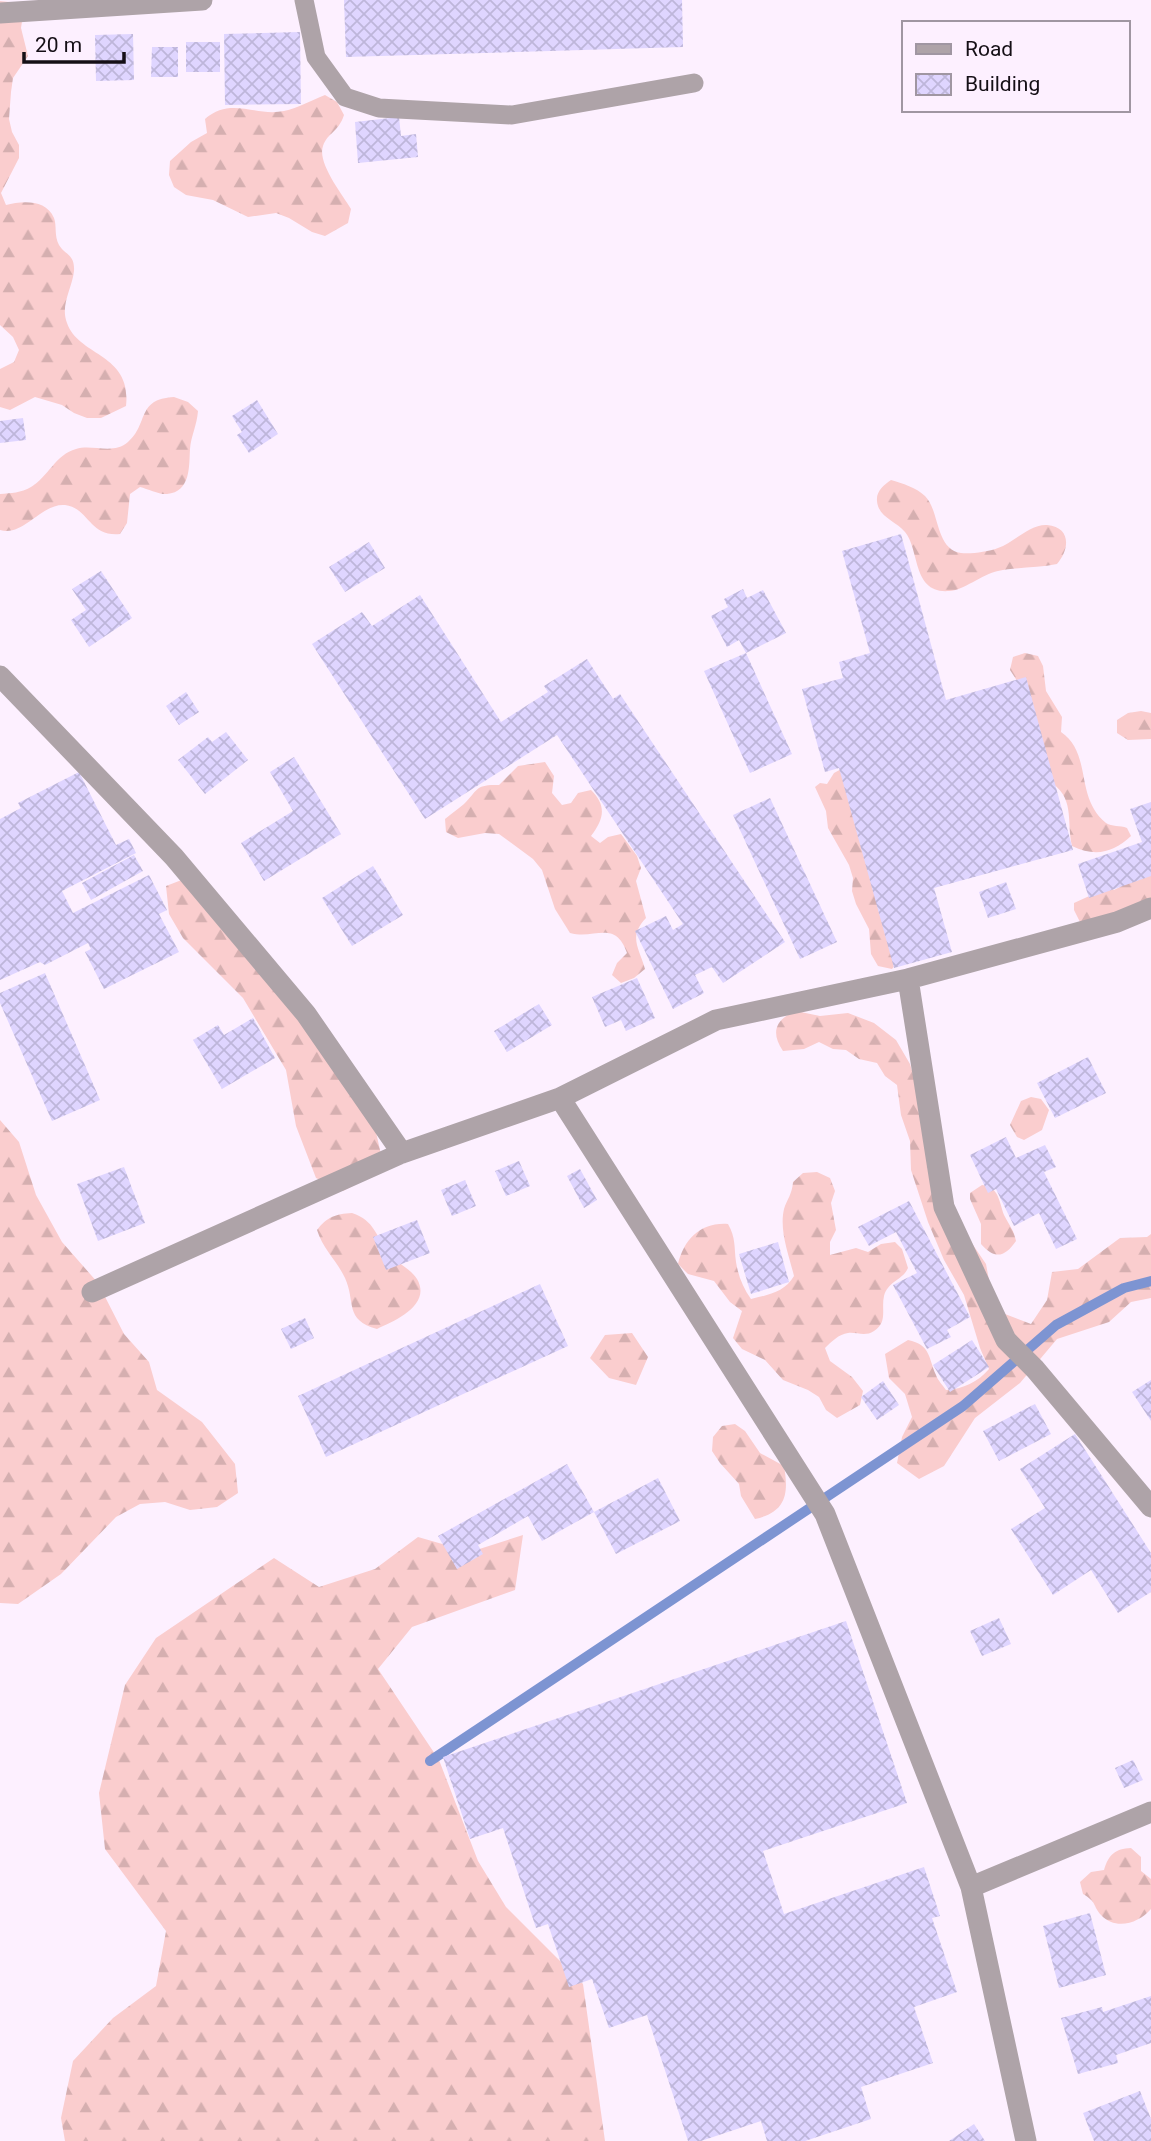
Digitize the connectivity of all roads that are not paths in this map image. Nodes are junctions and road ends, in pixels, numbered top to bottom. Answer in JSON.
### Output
{"nodes":[{"id":1,"x":202,"y":0,"type":"edge"},
{"id":2,"x":304,"y":0,"type":"edge"},
{"id":3,"x":0,"y":13,"type":"edge"},
{"id":4,"x":694,"y":83,"type":"dead end"},
{"id":5,"x":0,"y":676,"type":"edge"},
{"id":6,"x":1151,"y":908,"type":"edge"},
{"id":7,"x":908,"y":979,"type":"junction"},
{"id":8,"x":560,"y":1098,"type":"junction"},
{"id":9,"x":402,"y":1153,"type":"junction"},
{"id":10,"x":92,"y":1293,"type":"dead end"},
{"id":11,"x":1151,"y":1507,"type":"edge"},
{"id":12,"x":1151,"y":1812,"type":"edge"},
{"id":13,"x":971,"y":1887,"type":"junction"},
{"id":14,"x":1026,"y":2141,"type":"edge"}],
"edges":[{"from":1,"to":3,"type":"street"},
{"from":2,"to":4,"type":"lane"},
{"from":5,"to":9,"type":"street"},
{"from":6,"to":7,"type":"street"},
{"from":7,"to":8,"type":"street"},
{"from":7,"to":11,"type":"street"},
{"from":8,"to":9,"type":"street"},
{"from":8,"to":13,"type":"street"},
{"from":9,"to":10,"type":"street"},
{"from":12,"to":13,"type":"street"},
{"from":13,"to":14,"type":"street"}]}
